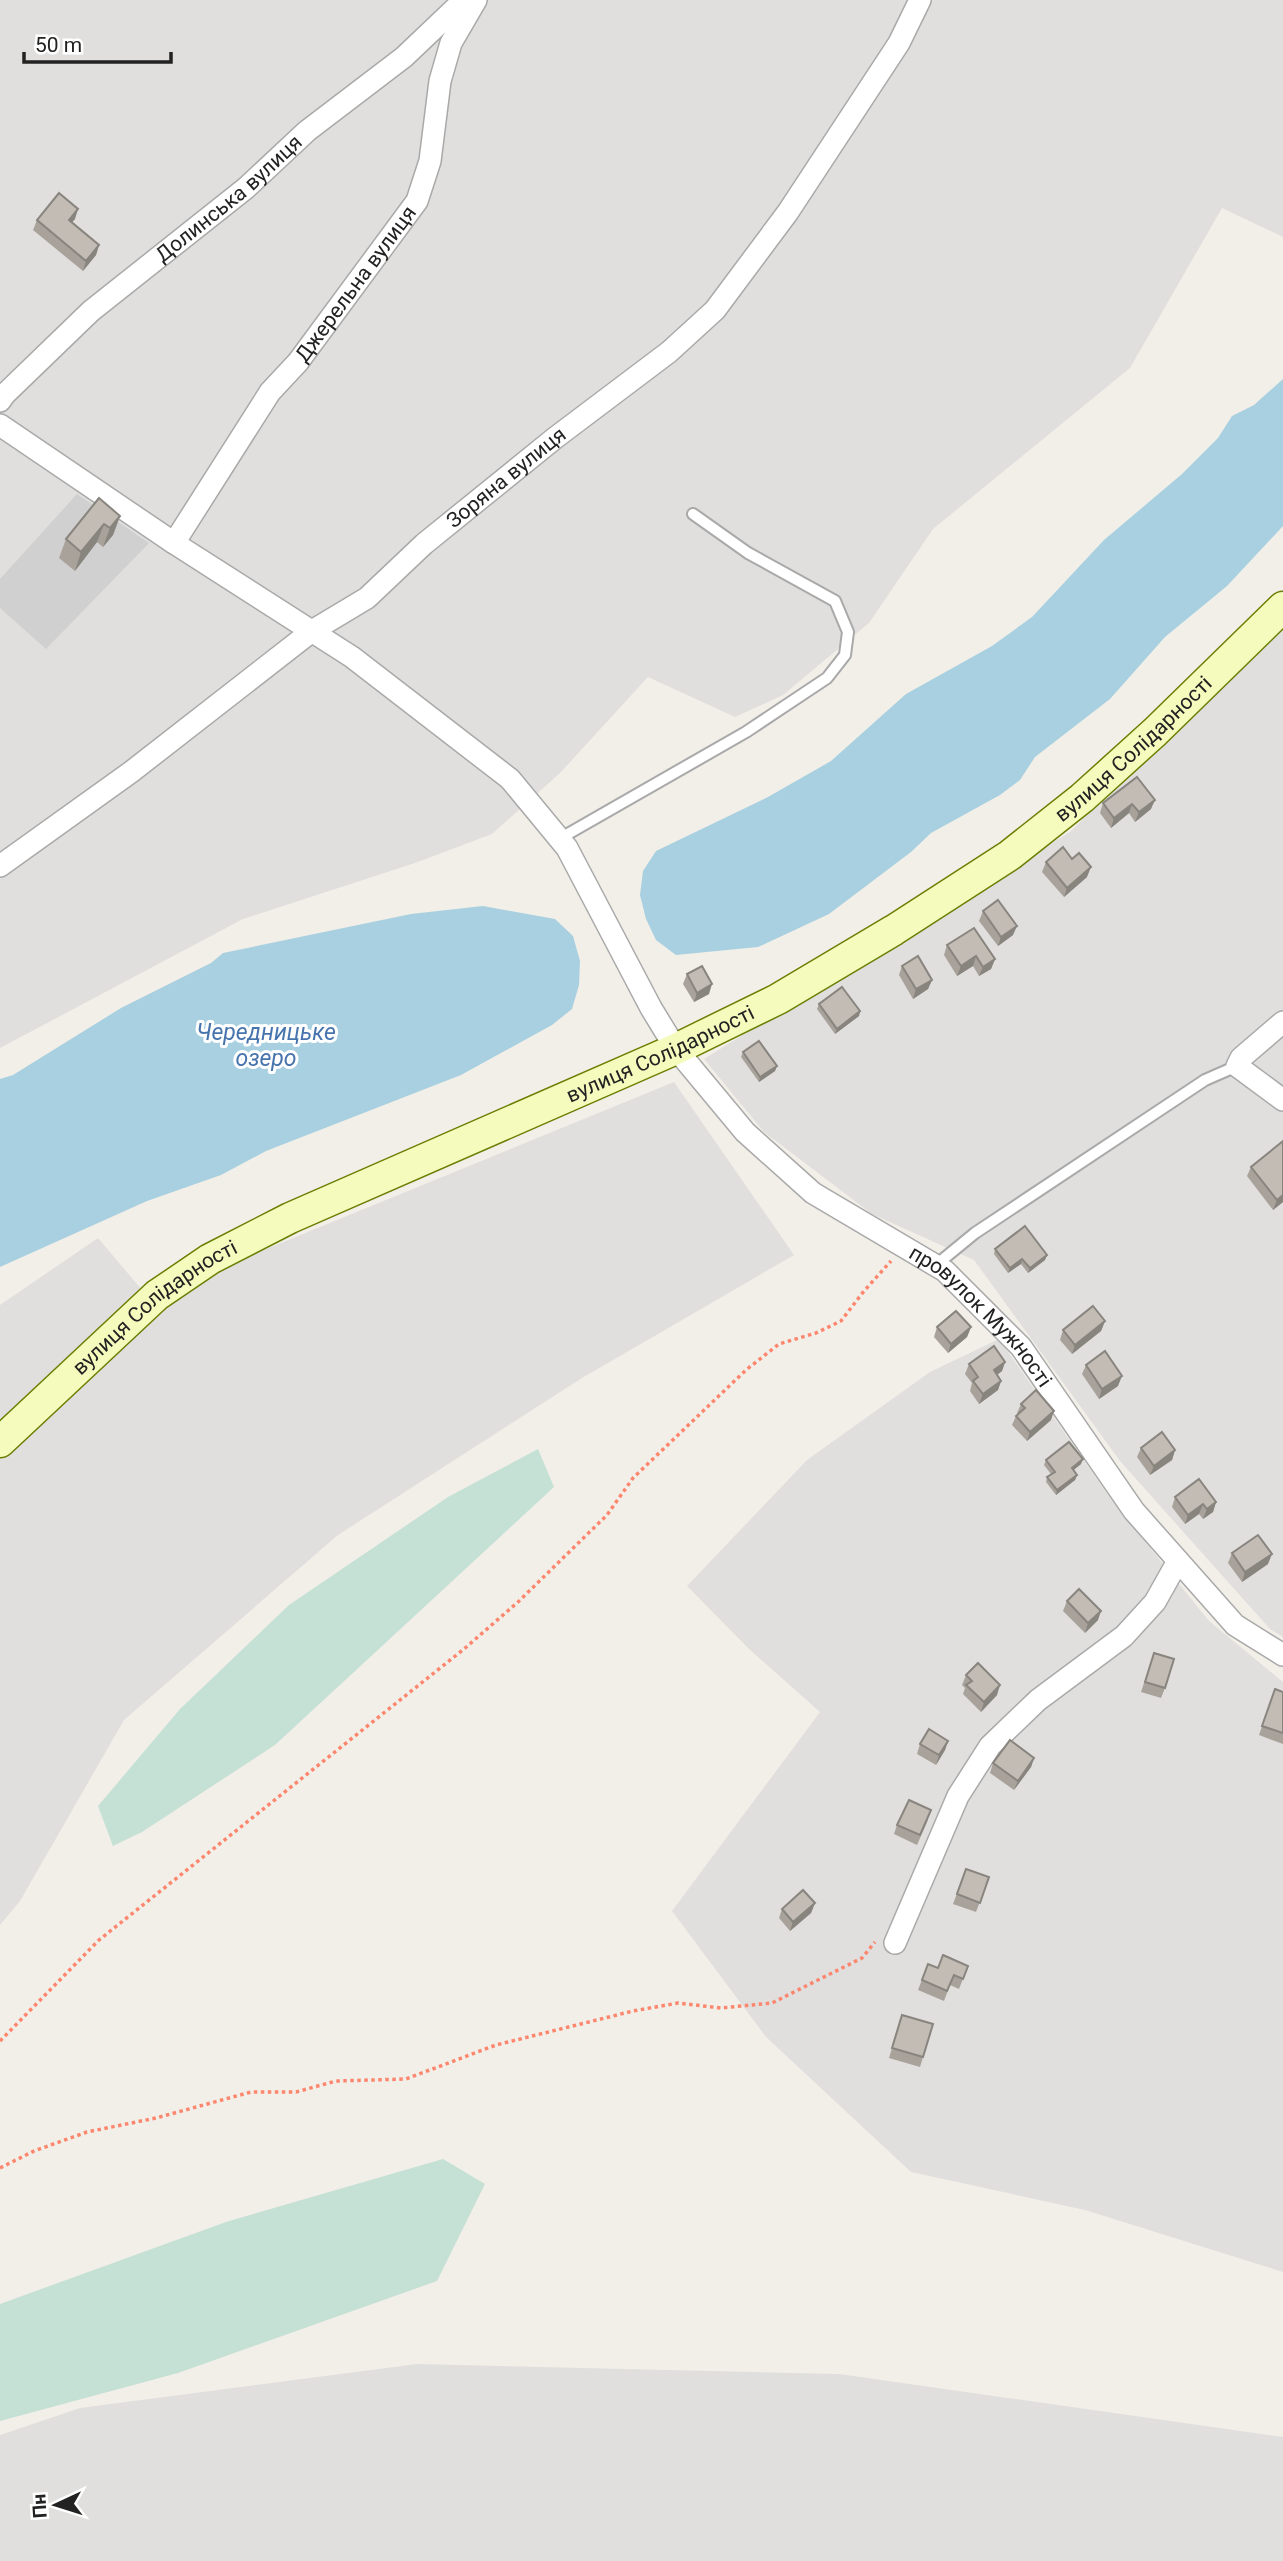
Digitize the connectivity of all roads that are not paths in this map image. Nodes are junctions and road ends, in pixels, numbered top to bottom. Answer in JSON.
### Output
{"nodes":[{"id":1,"x":464,"y":0,"type":"edge"},
{"id":2,"x":476,"y":0,"type":"edge"},
{"id":3,"x":920,"y":0,"type":"edge"},
{"id":4,"x":0,"y":401,"type":"edge"},
{"id":5,"x":0,"y":425,"type":"edge"},
{"id":6,"x":693,"y":514,"type":"dead end"},
{"id":7,"x":174,"y":542,"type":"junction"},
{"id":8,"x":1283,"y":607,"type":"edge"},
{"id":9,"x":312,"y":631,"type":"junction"},
{"id":10,"x":559,"y":839,"type":"junction"},
{"id":11,"x":0,"y":866,"type":"edge"},
{"id":12,"x":1283,"y":1022,"type":"edge"},
{"id":13,"x":676,"y":1049,"type":"junction"},
{"id":14,"x":1237,"y":1066,"type":"junction"},
{"id":15,"x":1283,"y":1100,"type":"edge"},
{"id":16,"x":936,"y":1265,"type":"junction"},
{"id":17,"x":0,"y":1442,"type":"edge"},
{"id":18,"x":1178,"y":1561,"type":"junction"},
{"id":19,"x":1283,"y":1656,"type":"edge"},
{"id":20,"x":887,"y":1940,"type":"road end"}],
"edges":[{"from":1,"to":4,"type":"street","name":"Долинська вулиця"},
{"from":2,"to":7,"type":"street","name":"Джерельна вулиця"},
{"from":3,"to":9,"type":"street","name":"Зоряна вулиця"},
{"from":5,"to":7,"type":"street","name":"провулок Мужності"},
{"from":6,"to":10,"type":"lane"},
{"from":7,"to":9,"type":"street","name":"провулок Мужності"},
{"from":8,"to":13,"type":"main road","name":"вулиця Солідарності"},
{"from":9,"to":10,"type":"street","name":"провулок Мужності"},
{"from":9,"to":11,"type":"street","name":"Зоряна вулиця"},
{"from":10,"to":13,"type":"street","name":"провулок Мужності"},
{"from":12,"to":14,"type":"street"},
{"from":13,"to":16,"type":"street","name":"провулок Мужності"},
{"from":13,"to":17,"type":"main road","name":"вулиця Солідарності"},
{"from":14,"to":15,"type":"street"},
{"from":14,"to":16,"type":"lane"},
{"from":16,"to":18,"type":"street","name":"провулок Мужності"},
{"from":18,"to":19,"type":"street","name":"провулок Мужності"},
{"from":18,"to":20,"type":"street"}]}
